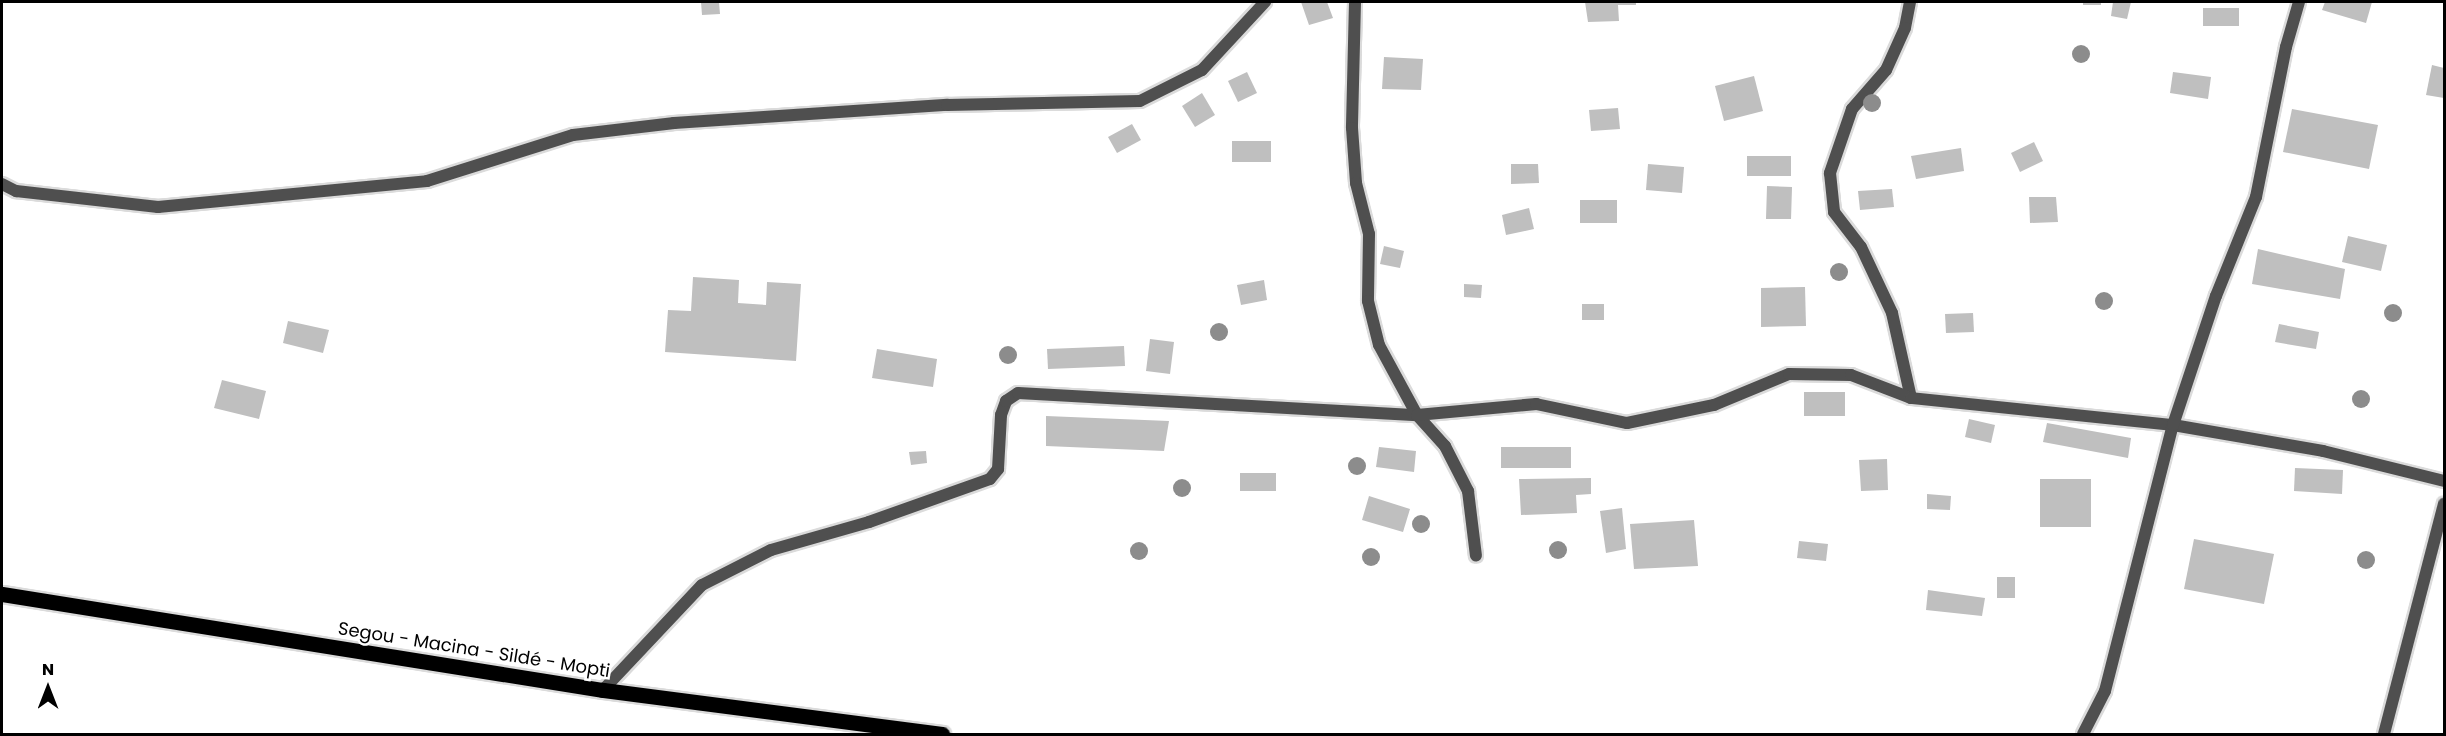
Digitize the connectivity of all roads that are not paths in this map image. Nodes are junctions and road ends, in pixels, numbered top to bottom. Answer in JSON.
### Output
{"nodes":[{"id":1,"x":1265,"y":2,"type":"edge"},
{"id":2,"x":1355,"y":2,"type":"edge"},
{"id":3,"x":1910,"y":2,"type":"edge"},
{"id":4,"x":2299,"y":2,"type":"edge"},
{"id":5,"x":2,"y":184,"type":"edge"},
{"id":6,"x":1911,"y":398,"type":"junction"},
{"id":7,"x":1417,"y":415,"type":"junction"},
{"id":8,"x":2173,"y":425,"type":"junction"},
{"id":9,"x":2445,"y":481,"type":"edge"},
{"id":10,"x":2445,"y":504,"type":"edge"},
{"id":11,"x":1476,"y":556,"type":"dead end"},
{"id":12,"x":2,"y":594,"type":"edge"},
{"id":13,"x":603,"y":690,"type":"junction"},
{"id":14,"x":942,"y":735,"type":"edge"},
{"id":15,"x":2083,"y":735,"type":"edge"},
{"id":16,"x":2384,"y":735,"type":"edge"}],
"edges":[{"from":1,"to":5,"type":"street"},
{"from":2,"to":7,"type":"street"},
{"from":3,"to":6,"type":"street"},
{"from":4,"to":8,"type":"street"},
{"from":6,"to":7,"type":"street"},
{"from":6,"to":8,"type":"street"},
{"from":7,"to":11,"type":"street"},
{"from":7,"to":13,"type":"street"},
{"from":8,"to":9,"type":"street"},
{"from":8,"to":15,"type":"street"},
{"from":10,"to":16,"type":"street"},
{"from":12,"to":13,"type":"main road","name":"Segou - Macina - Sildé - Mopti"},
{"from":13,"to":14,"type":"main road","name":"Segou - Macina - Sildé - Mopti"}]}
